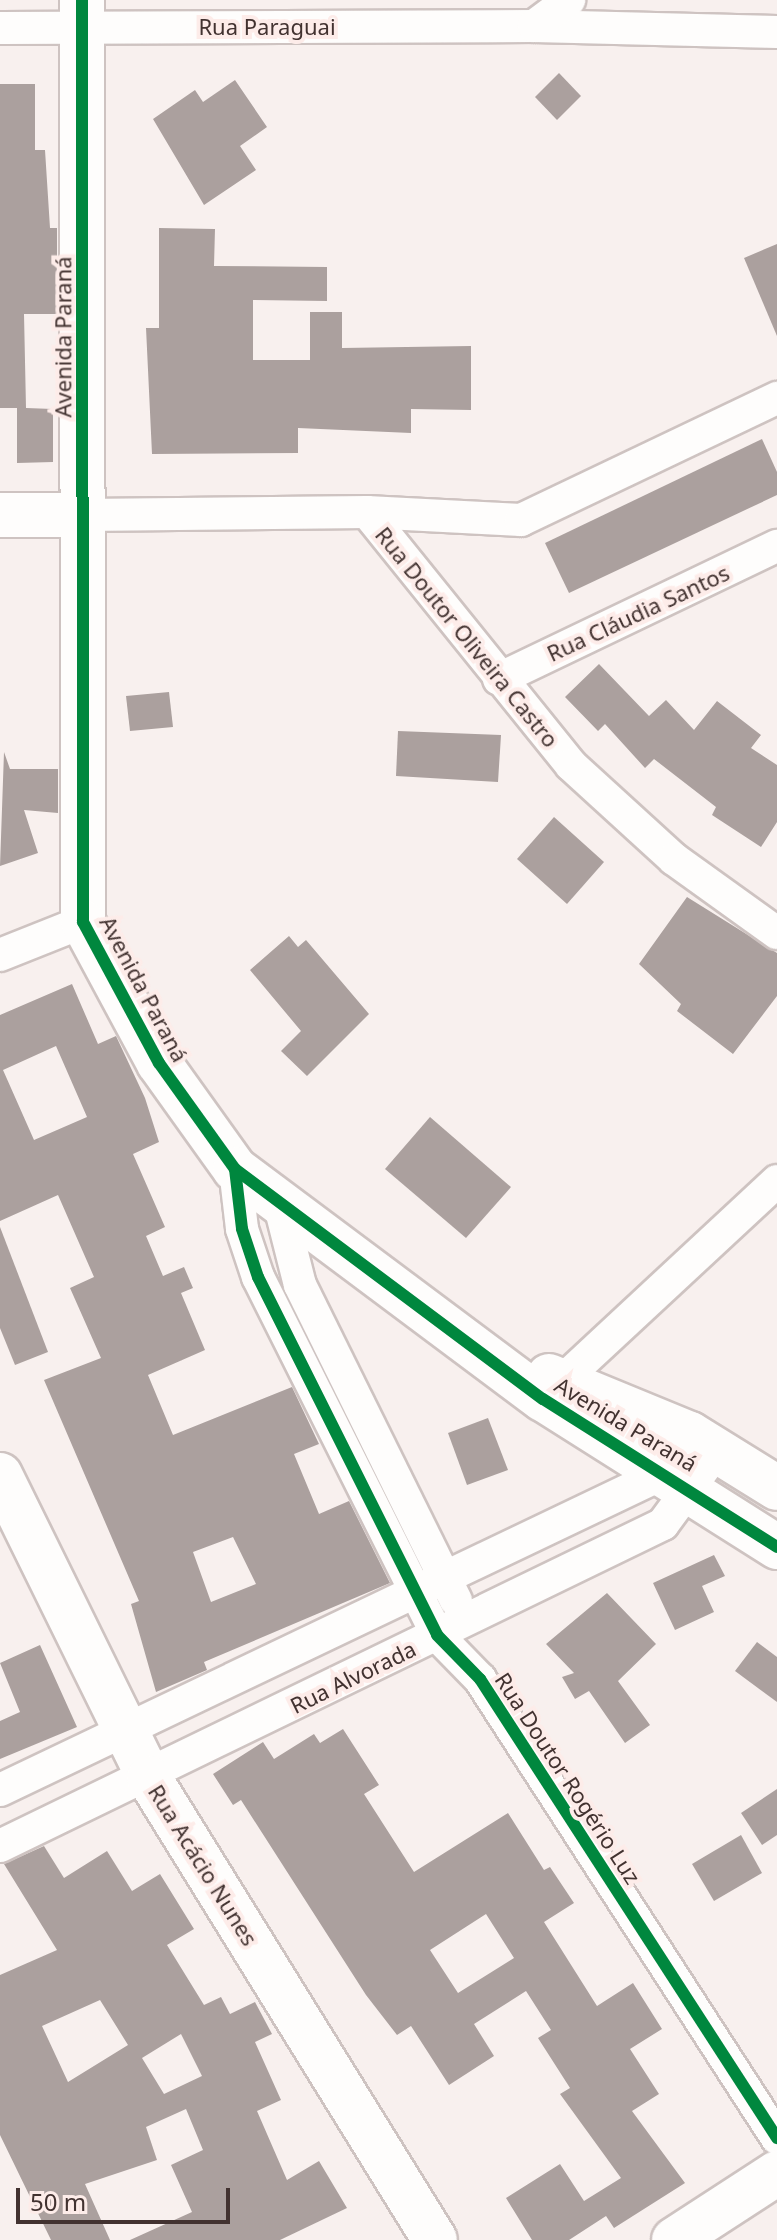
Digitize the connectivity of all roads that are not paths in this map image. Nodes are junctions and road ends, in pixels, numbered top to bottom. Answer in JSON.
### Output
{"nodes":[{"id":1,"x":569,"y":0,"type":"edge"},
{"id":2,"x":82,"y":13,"type":"edge"},
{"id":3,"x":534,"y":26,"type":"junction"},
{"id":4,"x":0,"y":28,"type":"edge"},
{"id":5,"x":777,"y":32,"type":"edge"},
{"id":6,"x":777,"y":398,"type":"edge"},
{"id":7,"x":367,"y":512,"type":"junction"},
{"id":8,"x":0,"y":515,"type":"edge"},
{"id":9,"x":84,"y":515,"type":"junction"},
{"id":10,"x":777,"y":546,"type":"edge"},
{"id":11,"x":499,"y":679,"type":"junction"},
{"id":12,"x":83,"y":922,"type":"junction"},
{"id":13,"x":777,"y":933,"type":"edge"},
{"id":14,"x":0,"y":955,"type":"edge"},
{"id":15,"x":235,"y":1169,"type":"junction"},
{"id":16,"x":777,"y":1181,"type":"edge"},
{"id":17,"x":280,"y":1206,"type":"junction"},
{"id":18,"x":552,"y":1390,"type":"junction"},
{"id":19,"x":704,"y":1442,"type":"junction"},
{"id":20,"x":0,"y":1475,"type":"edge"},
{"id":21,"x":680,"y":1480,"type":"junction"},
{"id":22,"x":777,"y":1488,"type":"edge"},
{"id":23,"x":777,"y":1547,"type":"edge"},
{"id":24,"x":449,"y":1580,"type":"junction"},
{"id":25,"x":417,"y":1595,"type":"junction"},
{"id":26,"x":451,"y":1628,"type":"junction"},
{"id":27,"x":126,"y":1729,"type":"junction"},
{"id":28,"x":149,"y":1778,"type":"junction"},
{"id":29,"x":0,"y":1790,"type":"edge"},
{"id":30,"x":0,"y":1846,"type":"edge"},
{"id":31,"x":777,"y":2138,"type":"edge"},
{"id":32,"x":777,"y":2173,"type":"edge"},
{"id":33,"x":435,"y":2240,"type":"edge"},
{"id":34,"x":674,"y":2240,"type":"edge"}],
"edges":[{"from":1,"to":3,"type":"street"},
{"from":2,"to":3,"type":"street","name":"Rua Paraguai"},
{"from":2,"to":4,"type":"street","name":"Rua Paraguai"},
{"from":2,"to":9,"type":"street","name":"Avenida Paraná"},
{"from":3,"to":5,"type":"street","name":"Rua Paraguai"},
{"from":6,"to":7,"type":"street"},
{"from":7,"to":9,"type":"street","name":"Rua Doutor Oliveira Castro"},
{"from":7,"to":11,"type":"street","name":"Rua Doutor Oliveira Castro"},
{"from":8,"to":9,"type":"street","name":"Rua Doutor Oliveira Castro"},
{"from":9,"to":12,"type":"street","name":"Avenida Paraná"},
{"from":10,"to":11,"type":"street","name":"Rua Cláudia Santos"},
{"from":11,"to":13,"type":"street","name":"Rua Doutor Oliveira Castro"},
{"from":12,"to":14,"type":"street"},
{"from":12,"to":15,"type":"street","name":"Avenida Paraná"},
{"from":15,"to":17,"type":"street","name":"Avenida Paraná"},
{"from":15,"to":25,"type":"street","name":"Rua Doutor Rogério Luz"},
{"from":16,"to":18,"type":"street"},
{"from":17,"to":18,"type":"street","name":"Avenida Paraná"},
{"from":17,"to":24,"type":"street","name":"Rua Doutor Rogério Luz"},
{"from":18,"to":19,"type":"street","name":"Avenida Paraná"},
{"from":18,"to":21,"type":"street","name":"Avenida Paraná"},
{"from":19,"to":21,"type":"street","name":"Rua Alvorada"},
{"from":19,"to":22,"type":"street","name":"Avenida Paraná"},
{"from":20,"to":27,"type":"street","name":"Rua Acácio Nunes"},
{"from":21,"to":23,"type":"street","name":"Avenida Paraná"},
{"from":21,"to":24,"type":"street"},
{"from":21,"to":26,"type":"street","name":"Rua Alvorada"},
{"from":24,"to":25,"type":"street"},
{"from":24,"to":26,"type":"street","name":"Rua Doutor Rogério Luz"},
{"from":25,"to":26,"type":"street","name":"Rua Doutor Rogério Luz"},
{"from":25,"to":27,"type":"street"},
{"from":26,"to":28,"type":"street","name":"Rua Alvorada"},
{"from":26,"to":31,"type":"street","name":"Rua Doutor Rogério Luz"},
{"from":27,"to":28,"type":"street","name":"Rua Acácio Nunes"},
{"from":27,"to":29,"type":"street"},
{"from":28,"to":30,"type":"street","name":"Rua Alvorada"},
{"from":28,"to":33,"type":"street","name":"Rua Acácio Nunes"},
{"from":32,"to":34,"type":"street"}]}
